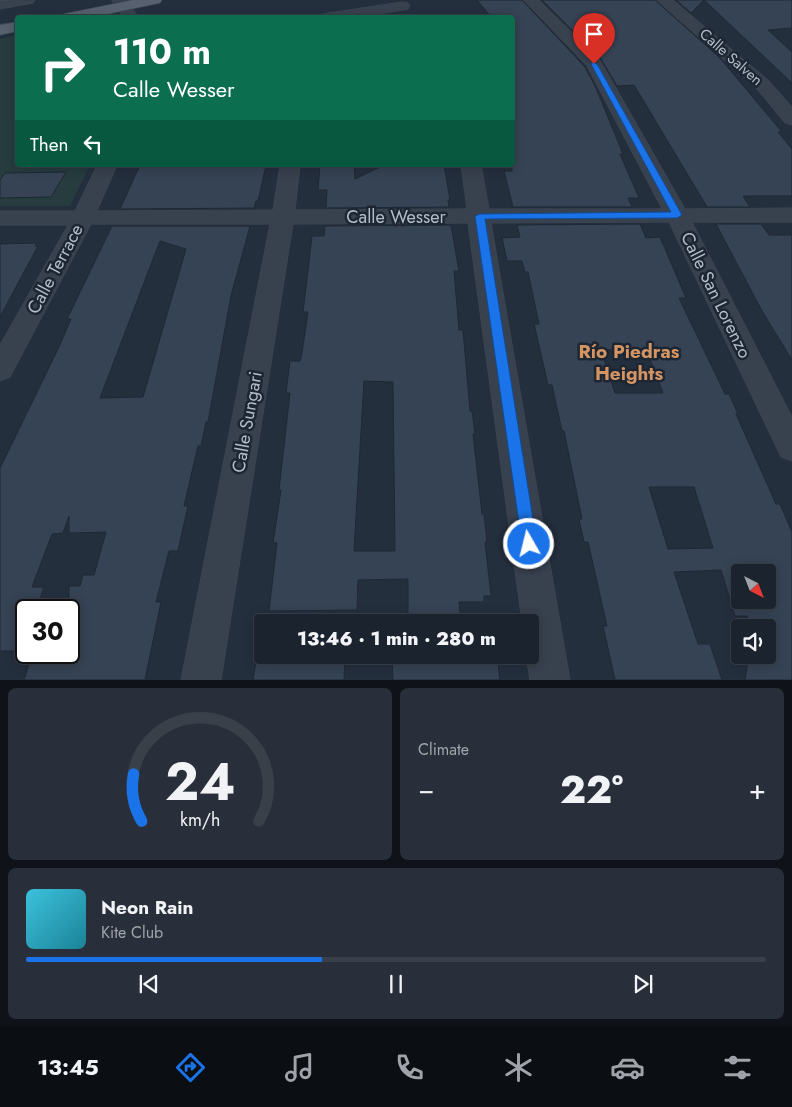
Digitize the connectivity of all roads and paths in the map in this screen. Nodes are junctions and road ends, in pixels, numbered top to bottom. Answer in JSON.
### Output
{"nodes":[{"id":1,"x":28,"y":0,"type":"edge"},
{"id":2,"x":156,"y":0,"type":"edge"},
{"id":3,"x":531,"y":0,"type":"edge"},
{"id":4,"x":664,"y":0,"type":"edge"},
{"id":5,"x":0,"y":5,"type":"edge"},
{"id":6,"x":125,"y":8,"type":"edge"},
{"id":7,"x":404,"y":8,"type":"edge"},
{"id":8,"x":82,"y":15,"type":"edge"},
{"id":9,"x":347,"y":15,"type":"edge"},
{"id":10,"x":15,"y":27,"type":"edge"},
{"id":11,"x":0,"y":30,"type":"edge"},
{"id":12,"x":792,"y":119,"type":"edge"},
{"id":13,"x":106,"y":167,"type":"edge"},
{"id":14,"x":290,"y":167,"type":"edge"},
{"id":15,"x":471,"y":167,"type":"edge"},
{"id":16,"x":677,"y":215,"type":"junction"},
{"id":17,"x":792,"y":215,"type":"edge"},
{"id":18,"x":480,"y":216,"type":"junction"},
{"id":19,"x":283,"y":217,"type":"junction"},
{"id":20,"x":0,"y":218,"type":"edge"},
{"id":21,"x":83,"y":218,"type":"junction"},
{"id":22,"x":2,"y":365,"type":"edge"},
{"id":23,"x":792,"y":448,"type":"edge"},
{"id":24,"x":202,"y":680,"type":"edge"},
{"id":25,"x":550,"y":680,"type":"edge"}],
"edges":[{"from":1,"to":5,"type":"street"},
{"from":2,"to":6,"type":"main road"},
{"from":3,"to":16,"type":"street","name":"Calle San Lorenzo"},
{"from":4,"to":12,"type":"street","name":"Calle Salven"},
{"from":6,"to":8,"type":"main road"},
{"from":7,"to":9,"type":"street"},
{"from":10,"to":11,"type":"main road"},
{"from":13,"to":21,"type":"street","name":"Calle Terrace"},
{"from":14,"to":19,"type":"street","name":"Calle Sungari"},
{"from":15,"to":18,"type":"street"},
{"from":16,"to":17,"type":"street","name":"Calle Wesser"},
{"from":16,"to":18,"type":"street","name":"Calle Wesser"},
{"from":16,"to":23,"type":"street","name":"Calle San Lorenzo"},
{"from":18,"to":19,"type":"street","name":"Calle Wesser"},
{"from":18,"to":25,"type":"street"},
{"from":19,"to":21,"type":"street","name":"Calle Wesser"},
{"from":19,"to":24,"type":"street","name":"Calle Sungari"},
{"from":20,"to":21,"type":"street","name":"Calle Wesser"},
{"from":21,"to":22,"type":"street","name":"Calle Terrace"}]}
